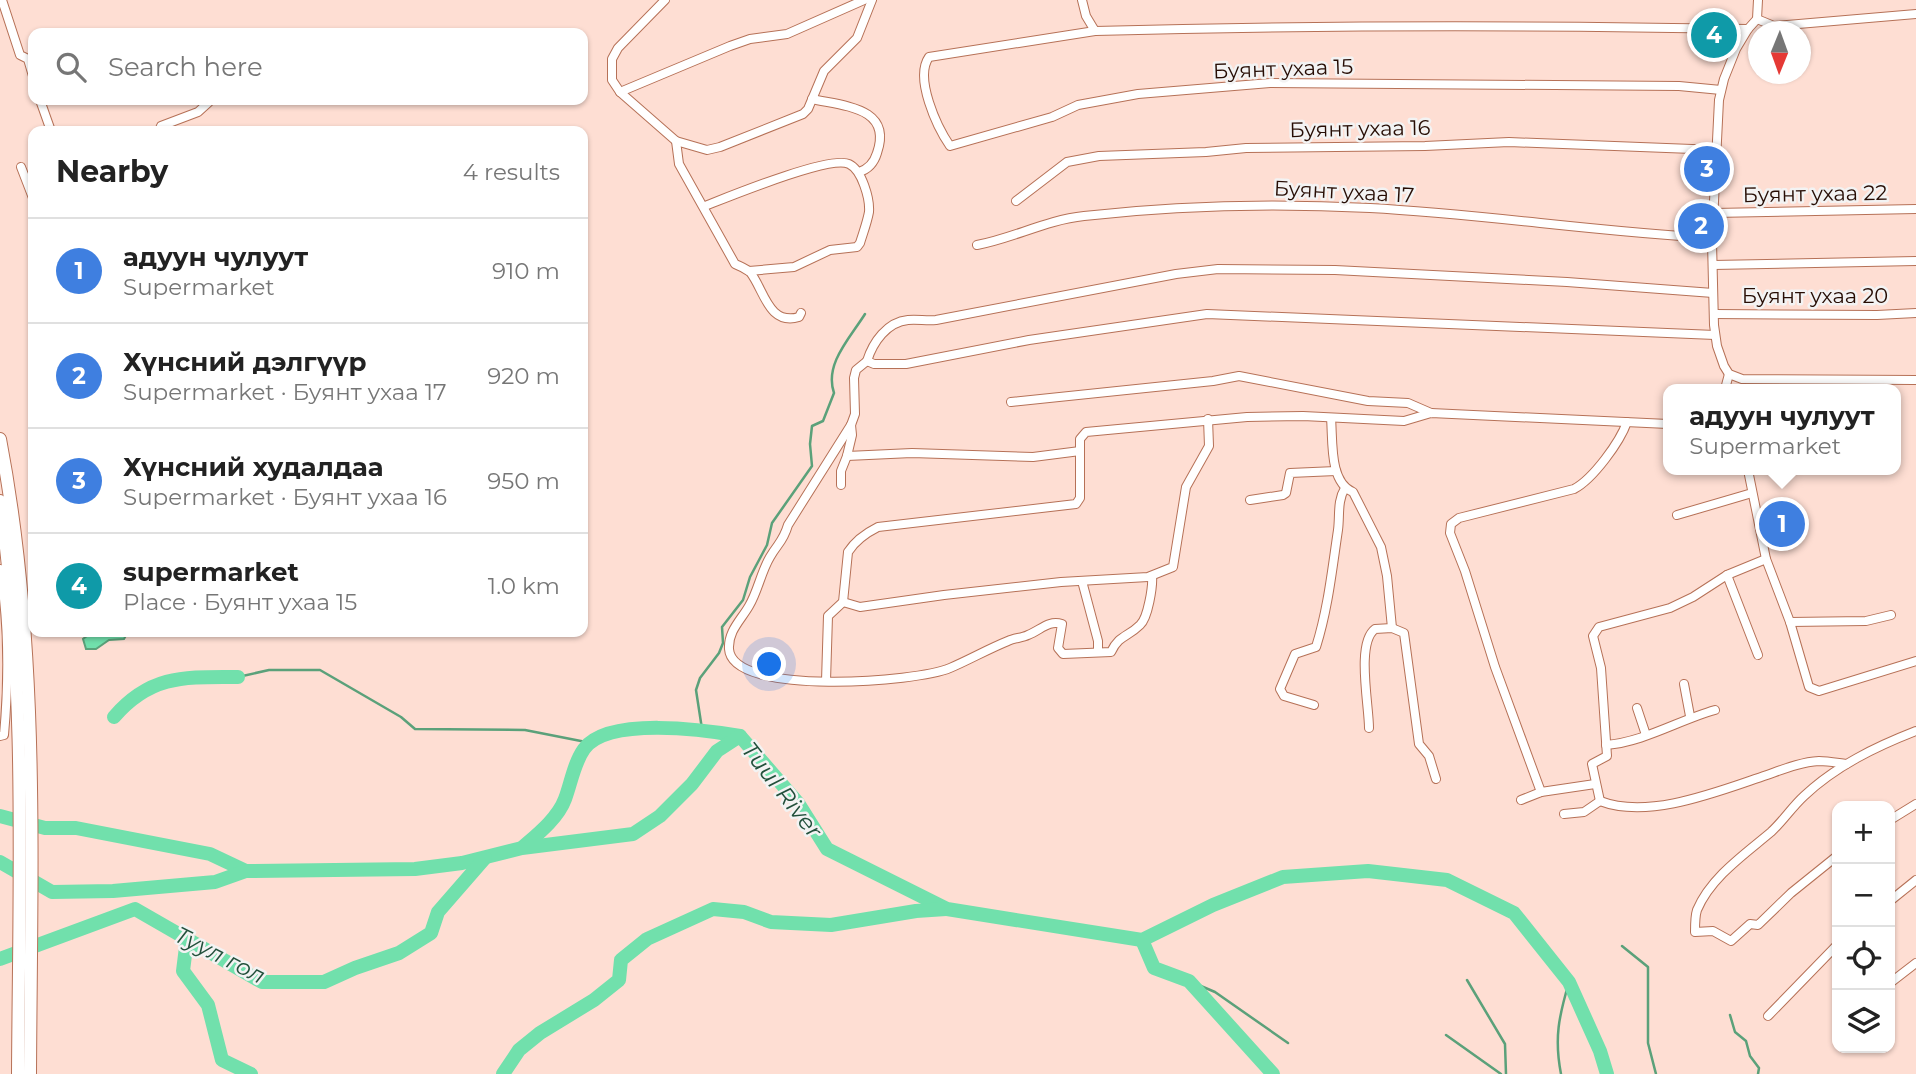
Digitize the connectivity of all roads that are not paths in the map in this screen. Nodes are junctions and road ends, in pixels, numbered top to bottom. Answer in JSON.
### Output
{"nodes":[{"id":1,"x":2,"y":0,"type":"edge"},
{"id":2,"x":665,"y":0,"type":"edge"},
{"id":3,"x":864,"y":0,"type":"edge"},
{"id":4,"x":872,"y":0,"type":"edge"},
{"id":5,"x":1082,"y":0,"type":"edge"},
{"id":6,"x":1758,"y":0,"type":"edge"},
{"id":7,"x":1916,"y":14,"type":"edge"},
{"id":8,"x":1757,"y":19,"type":"joint"},
{"id":9,"x":1748,"y":29,"type":"joint"},
{"id":10,"x":1095,"y":31,"type":"junction"},
{"id":11,"x":28,"y":57,"type":"edge"},
{"id":12,"x":1721,"y":90,"type":"junction"},
{"id":13,"x":620,"y":92,"type":"junction"},
{"id":14,"x":812,"y":99,"type":"junction"},
{"id":15,"x":42,"y":105,"type":"edge"},
{"id":16,"x":206,"y":105,"type":"edge"},
{"id":17,"x":49,"y":126,"type":"edge"},
{"id":18,"x":161,"y":126,"type":"edge"},
{"id":19,"x":676,"y":141,"type":"junction"},
{"id":20,"x":1718,"y":150,"type":"junction"},
{"id":21,"x":21,"y":167,"type":"dead end"},
{"id":22,"x":859,"y":172,"type":"junction"},
{"id":23,"x":28,"y":185,"type":"edge"},
{"id":24,"x":1016,"y":201,"type":"dead end"},
{"id":25,"x":705,"y":206,"type":"junction"},
{"id":26,"x":1916,"y":209,"type":"edge"},
{"id":27,"x":1714,"y":213,"type":"junction"},
{"id":28,"x":1713,"y":238,"type":"junction"},
{"id":29,"x":977,"y":245,"type":"dead end"},
{"id":30,"x":1916,"y":261,"type":"edge"},
{"id":31,"x":1713,"y":265,"type":"junction"},
{"id":32,"x":749,"y":271,"type":"junction"},
{"id":33,"x":1713,"y":293,"type":"junction"},
{"id":34,"x":801,"y":313,"type":"dead end"},
{"id":35,"x":1916,"y":313,"type":"edge"},
{"id":36,"x":1714,"y":314,"type":"junction"},
{"id":37,"x":1715,"y":335,"type":"junction"},
{"id":38,"x":866,"y":361,"type":"junction"},
{"id":39,"x":1729,"y":374,"type":"junction"},
{"id":40,"x":1916,"y":380,"type":"edge"},
{"id":41,"x":1726,"y":384,"type":"edge"},
{"id":42,"x":1011,"y":402,"type":"dead end"},
{"id":43,"x":1431,"y":413,"type":"junction"},
{"id":44,"x":1331,"y":418,"type":"junction"},
{"id":45,"x":1208,"y":419,"type":"junction"},
{"id":46,"x":1627,"y":422,"type":"junction"},
{"id":47,"x":1663,"y":424,"type":"edge"},
{"id":48,"x":851,"y":425,"type":"junction"},
{"id":49,"x":0,"y":439,"type":"edge"},
{"id":50,"x":1080,"y":451,"type":"junction"},
{"id":51,"x":847,"y":457,"type":"junction"},
{"id":52,"x":1336,"y":471,"type":"junction"},
{"id":53,"x":1749,"y":475,"type":"edge"},
{"id":54,"x":841,"y":485,"type":"dead end"},
{"id":55,"x":1345,"y":488,"type":"junction"},
{"id":56,"x":1752,"y":493,"type":"junction"},
{"id":57,"x":0,"y":500,"type":"edge"},
{"id":58,"x":1250,"y":500,"type":"dead end"},
{"id":59,"x":1677,"y":515,"type":"dead end"},
{"id":60,"x":1766,"y":559,"type":"junction"},
{"id":61,"x":0,"y":569,"type":"edge"},
{"id":62,"x":1727,"y":575,"type":"junction"},
{"id":63,"x":1153,"y":576,"type":"junction"},
{"id":64,"x":1082,"y":581,"type":"junction"},
{"id":65,"x":5,"y":591,"type":"edge"},
{"id":66,"x":844,"y":602,"type":"junction"},
{"id":67,"x":1891,"y":615,"type":"dead end"},
{"id":68,"x":1790,"y":622,"type":"junction"},
{"id":69,"x":6,"y":628,"type":"edge"},
{"id":70,"x":1392,"y":628,"type":"junction"},
{"id":71,"x":1098,"y":652,"type":"junction"},
{"id":72,"x":1758,"y":655,"type":"dead end"},
{"id":73,"x":1916,"y":662,"type":"edge"},
{"id":74,"x":826,"y":681,"type":"junction"},
{"id":75,"x":1684,"y":684,"type":"dead end"},
{"id":76,"x":1314,"y":705,"type":"dead end"},
{"id":77,"x":1637,"y":708,"type":"dead end"},
{"id":78,"x":1715,"y":710,"type":"dead end"},
{"id":79,"x":1690,"y":716,"type":"junction"},
{"id":80,"x":1369,"y":728,"type":"dead end"},
{"id":81,"x":1916,"y":732,"type":"edge"},
{"id":82,"x":1646,"y":735,"type":"junction"},
{"id":83,"x":0,"y":736,"type":"edge"},
{"id":84,"x":1606,"y":745,"type":"junction"},
{"id":85,"x":25,"y":753,"type":"junction"},
{"id":86,"x":1846,"y":764,"type":"junction"},
{"id":87,"x":1436,"y":779,"type":"dead end"},
{"id":88,"x":1595,"y":784,"type":"junction"},
{"id":89,"x":1541,"y":792,"type":"junction"},
{"id":90,"x":1521,"y":800,"type":"dead end"},
{"id":91,"x":1600,"y":801,"type":"junction"},
{"id":92,"x":1916,"y":804,"type":"edge"},
{"id":93,"x":1564,"y":814,"type":"dead end"},
{"id":94,"x":1895,"y":817,"type":"edge"},
{"id":95,"x":1832,"y":860,"type":"edge"},
{"id":96,"x":1916,"y":880,"type":"edge"},
{"id":97,"x":1895,"y":897,"type":"edge"},
{"id":98,"x":1832,"y":950,"type":"edge"},
{"id":99,"x":1916,"y":963,"type":"edge"},
{"id":100,"x":1895,"y":979,"type":"edge"},
{"id":101,"x":1768,"y":1016,"type":"dead end"},
{"id":102,"x":18,"y":1074,"type":"edge"},
{"id":103,"x":30,"y":1074,"type":"edge"}],
"edges":[{"from":1,"to":11,"type":"street"},
{"from":2,"to":13,"type":"street"},
{"from":3,"to":13,"type":"street"},
{"from":4,"to":14,"type":"street"},
{"from":5,"to":10,"type":"street"},
{"from":6,"to":8,"type":"street"},
{"from":7,"to":8,"type":"street"},
{"from":9,"to":10,"type":"street"},
{"from":9,"to":12,"type":"street"},
{"from":10,"to":12,"type":"street","name":"Буянт ухаа 15"},
{"from":12,"to":20,"type":"street"},
{"from":13,"to":19,"type":"street"},
{"from":14,"to":19,"type":"street"},
{"from":14,"to":22,"type":"street"},
{"from":15,"to":17,"type":"street"},
{"from":16,"to":18,"type":"street"},
{"from":19,"to":25,"type":"street"},
{"from":20,"to":24,"type":"street","name":"Буянт ухаа 16"},
{"from":20,"to":27,"type":"street"},
{"from":21,"to":23,"type":"street"},
{"from":22,"to":25,"type":"street"},
{"from":22,"to":32,"type":"street"},
{"from":25,"to":32,"type":"street"},
{"from":26,"to":27,"type":"street","name":"Буянт ухаа 22"},
{"from":27,"to":28,"type":"street"},
{"from":28,"to":29,"type":"street","name":"Буянт ухаа 17"},
{"from":28,"to":31,"type":"street"},
{"from":30,"to":31,"type":"street"},
{"from":31,"to":33,"type":"street"},
{"from":32,"to":34,"type":"street"},
{"from":33,"to":36,"type":"street"},
{"from":33,"to":38,"type":"street"},
{"from":35,"to":36,"type":"street","name":"Буянт ухаа 20"},
{"from":36,"to":37,"type":"street"},
{"from":37,"to":38,"type":"street"},
{"from":37,"to":39,"type":"street"},
{"from":38,"to":48,"type":"street"},
{"from":39,"to":40,"type":"street"},
{"from":39,"to":41,"type":"street"},
{"from":42,"to":43,"type":"street"},
{"from":43,"to":44,"type":"street"},
{"from":43,"to":46,"type":"street"},
{"from":44,"to":45,"type":"street"},
{"from":44,"to":52,"type":"street"},
{"from":45,"to":50,"type":"street"},
{"from":45,"to":63,"type":"street"},
{"from":46,"to":47,"type":"street"},
{"from":46,"to":89,"type":"street"},
{"from":48,"to":51,"type":"street"},
{"from":48,"to":74,"type":"street"},
{"from":49,"to":85,"type":"main road"},
{"from":50,"to":51,"type":"street"},
{"from":50,"to":66,"type":"street"},
{"from":51,"to":54,"type":"street"},
{"from":52,"to":55,"type":"street"},
{"from":52,"to":58,"type":"street"},
{"from":53,"to":56,"type":"street"},
{"from":55,"to":70,"type":"street"},
{"from":55,"to":76,"type":"street"},
{"from":56,"to":59,"type":"street"},
{"from":56,"to":60,"type":"street"},
{"from":57,"to":65,"type":"main road"},
{"from":60,"to":62,"type":"street"},
{"from":60,"to":68,"type":"street"},
{"from":61,"to":65,"type":"street"},
{"from":62,"to":72,"type":"street"},
{"from":62,"to":84,"type":"street"},
{"from":63,"to":64,"type":"street"},
{"from":63,"to":71,"type":"street"},
{"from":64,"to":66,"type":"street"},
{"from":64,"to":71,"type":"street"},
{"from":65,"to":69,"type":"main road"},
{"from":66,"to":74,"type":"street"},
{"from":67,"to":68,"type":"street"},
{"from":68,"to":73,"type":"street"},
{"from":69,"to":83,"type":"street"},
{"from":69,"to":85,"type":"main road"},
{"from":70,"to":80,"type":"street"},
{"from":70,"to":87,"type":"street"},
{"from":71,"to":74,"type":"street"},
{"from":75,"to":79,"type":"street"},
{"from":77,"to":82,"type":"street"},
{"from":78,"to":79,"type":"street"},
{"from":79,"to":82,"type":"street"},
{"from":81,"to":86,"type":"street"},
{"from":82,"to":84,"type":"street"},
{"from":84,"to":88,"type":"street"},
{"from":85,"to":102,"type":"main road"},
{"from":85,"to":103,"type":"main road"},
{"from":86,"to":91,"type":"street"},
{"from":86,"to":95,"type":"street"},
{"from":88,"to":89,"type":"street"},
{"from":88,"to":91,"type":"street"},
{"from":89,"to":90,"type":"street"},
{"from":91,"to":93,"type":"street"},
{"from":92,"to":94,"type":"street"},
{"from":96,"to":97,"type":"street"},
{"from":98,"to":101,"type":"street"},
{"from":99,"to":100,"type":"street"}]}
